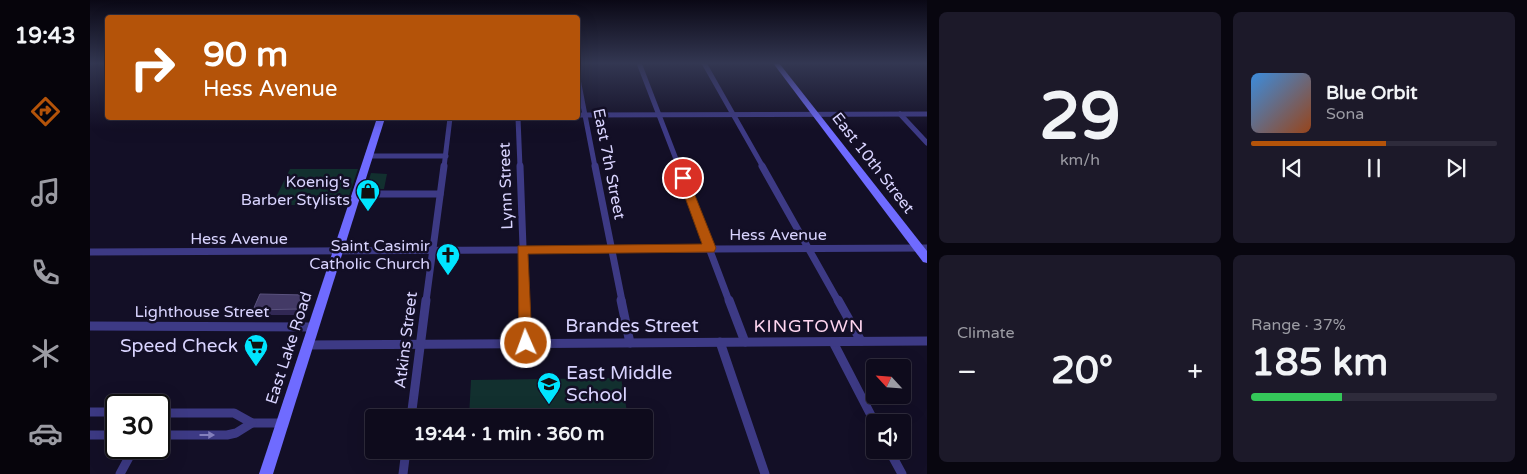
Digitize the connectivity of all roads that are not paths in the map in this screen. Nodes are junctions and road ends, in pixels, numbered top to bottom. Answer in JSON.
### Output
{"nodes":[{"id":1,"x":647,"y":85,"type":"edge"},
{"id":2,"x":717,"y":85,"type":"edge"},
{"id":3,"x":793,"y":85,"type":"edge"},
{"id":4,"x":733,"y":114,"type":"junction"},
{"id":5,"x":816,"y":114,"type":"junction"},
{"id":6,"x":900,"y":114,"type":"junction"},
{"id":7,"x":927,"y":114,"type":"edge"},
{"id":8,"x":581,"y":115,"type":"edge"},
{"id":9,"x":658,"y":115,"type":"junction"},
{"id":10,"x":380,"y":120,"type":"edge"},
{"id":11,"x":450,"y":120,"type":"edge"},
{"id":12,"x":518,"y":120,"type":"edge"},
{"id":13,"x":927,"y":142,"type":"edge"},
{"id":14,"x":368,"y":156,"type":"junction"},
{"id":15,"x":446,"y":156,"type":"junction"},
{"id":16,"x":356,"y":194,"type":"junction"},
{"id":17,"x":440,"y":194,"type":"junction"},
{"id":18,"x":710,"y":248,"type":"junction"},
{"id":19,"x":809,"y":248,"type":"junction"},
{"id":20,"x":923,"y":248,"type":"edge"},
{"id":21,"x":522,"y":249,"type":"junction"},
{"id":22,"x":612,"y":249,"type":"junction"},
{"id":23,"x":433,"y":250,"type":"junction"},
{"id":24,"x":337,"y":251,"type":"junction"},
{"id":25,"x":90,"y":252,"type":"edge"},
{"id":26,"x":927,"y":259,"type":"edge"},
{"id":27,"x":90,"y":326,"type":"edge"},
{"id":28,"x":313,"y":327,"type":"junction"},
{"id":29,"x":861,"y":341,"type":"junction"},
{"id":30,"x":927,"y":341,"type":"edge"},
{"id":31,"x":720,"y":342,"type":"junction"},
{"id":32,"x":745,"y":342,"type":"junction"},
{"id":33,"x":833,"y":342,"type":"junction"},
{"id":34,"x":526,"y":343,"type":"junction"},
{"id":35,"x":630,"y":343,"type":"junction"},
{"id":36,"x":420,"y":344,"type":"junction"},
{"id":37,"x":307,"y":345,"type":"junction"},
{"id":38,"x":412,"y":409,"type":"edge"},
{"id":39,"x":90,"y":412,"type":"edge"},
{"id":40,"x":105,"y":412,"type":"edge"},
{"id":41,"x":170,"y":413,"type":"edge"},
{"id":42,"x":870,"y":414,"type":"edge"},
{"id":43,"x":252,"y":423,"type":"junction"},
{"id":44,"x":283,"y":423,"type":"junction"},
{"id":45,"x":90,"y":435,"type":"edge"},
{"id":46,"x":105,"y":435,"type":"edge"},
{"id":47,"x":170,"y":435,"type":"edge"},
{"id":48,"x":128,"y":459,"type":"edge"},
{"id":49,"x":405,"y":459,"type":"edge"},
{"id":50,"x":894,"y":459,"type":"edge"},
{"id":51,"x":120,"y":474,"type":"edge"},
{"id":52,"x":266,"y":474,"type":"edge"},
{"id":53,"x":403,"y":474,"type":"edge"},
{"id":54,"x":765,"y":474,"type":"edge"},
{"id":55,"x":902,"y":474,"type":"edge"}],
"edges":[{"from":1,"to":9,"type":"street"},
{"from":2,"to":4,"type":"street"},
{"from":3,"to":5,"type":"main road","name":"East 10th Street"},
{"from":4,"to":5,"type":"street"},
{"from":4,"to":9,"type":"street"},
{"from":4,"to":19,"type":"street"},
{"from":5,"to":6,"type":"street"},
{"from":5,"to":20,"type":"main road","name":"East 10th Street"},
{"from":6,"to":7,"type":"street"},
{"from":6,"to":13,"type":"street"},
{"from":8,"to":9,"type":"street"},
{"from":8,"to":22,"type":"street","name":"East 7th Street"},
{"from":9,"to":18,"type":"street"},
{"from":10,"to":14,"type":"main road","name":"East Lake Road"},
{"from":11,"to":15,"type":"street","name":"Atkins Street"},
{"from":12,"to":21,"type":"street","name":"Lynn Street"},
{"from":14,"to":15,"type":"street"},
{"from":14,"to":16,"type":"main road","name":"East Lake Road"},
{"from":15,"to":17,"type":"street","name":"Atkins Street"},
{"from":16,"to":17,"type":"street"},
{"from":16,"to":24,"type":"main road","name":"East Lake Road"},
{"from":17,"to":23,"type":"street","name":"Atkins Street"},
{"from":18,"to":19,"type":"street","name":"Hess Avenue"},
{"from":18,"to":22,"type":"street","name":"Hess Avenue"},
{"from":18,"to":32,"type":"street"},
{"from":19,"to":20,"type":"street","name":"Hess Avenue"},
{"from":19,"to":29,"type":"street"},
{"from":20,"to":26,"type":"main road","name":"East 10th Street"},
{"from":21,"to":22,"type":"street","name":"Hess Avenue"},
{"from":21,"to":23,"type":"street","name":"Hess Avenue"},
{"from":21,"to":34,"type":"street","name":"Lynn Street"},
{"from":22,"to":35,"type":"street","name":"East 7th Street"},
{"from":23,"to":24,"type":"street","name":"Hess Avenue"},
{"from":23,"to":36,"type":"street","name":"Atkins Street"},
{"from":24,"to":25,"type":"street","name":"Hess Avenue"},
{"from":24,"to":28,"type":"main road","name":"East Lake Road"},
{"from":27,"to":28,"type":"street","name":"Lighthouse Street"},
{"from":28,"to":37,"type":"main road","name":"East Lake Road"},
{"from":29,"to":30,"type":"street","name":"Brandes Street"},
{"from":29,"to":33,"type":"street","name":"Brandes Street"},
{"from":31,"to":32,"type":"street","name":"Brandes Street"},
{"from":31,"to":35,"type":"street","name":"Brandes Street"},
{"from":31,"to":54,"type":"street"},
{"from":32,"to":33,"type":"street","name":"Brandes Street"},
{"from":33,"to":42,"type":"street"},
{"from":34,"to":35,"type":"street","name":"Brandes Street"},
{"from":34,"to":36,"type":"street","name":"Brandes Street"},
{"from":36,"to":37,"type":"street","name":"Brandes Street"},
{"from":36,"to":38,"type":"street","name":"Atkins Street"},
{"from":37,"to":44,"type":"main road","name":"East Lake Road"},
{"from":39,"to":40,"type":"street"},
{"from":41,"to":43,"type":"street"},
{"from":43,"to":44,"type":"street"},
{"from":47,"to":43,"type":"street","one_way":true},
{"from":44,"to":52,"type":"main road","name":"East Lake Road"},
{"from":45,"to":46,"type":"street"},
{"from":48,"to":51,"type":"street"},
{"from":49,"to":53,"type":"street"},
{"from":50,"to":55,"type":"street"}]}
